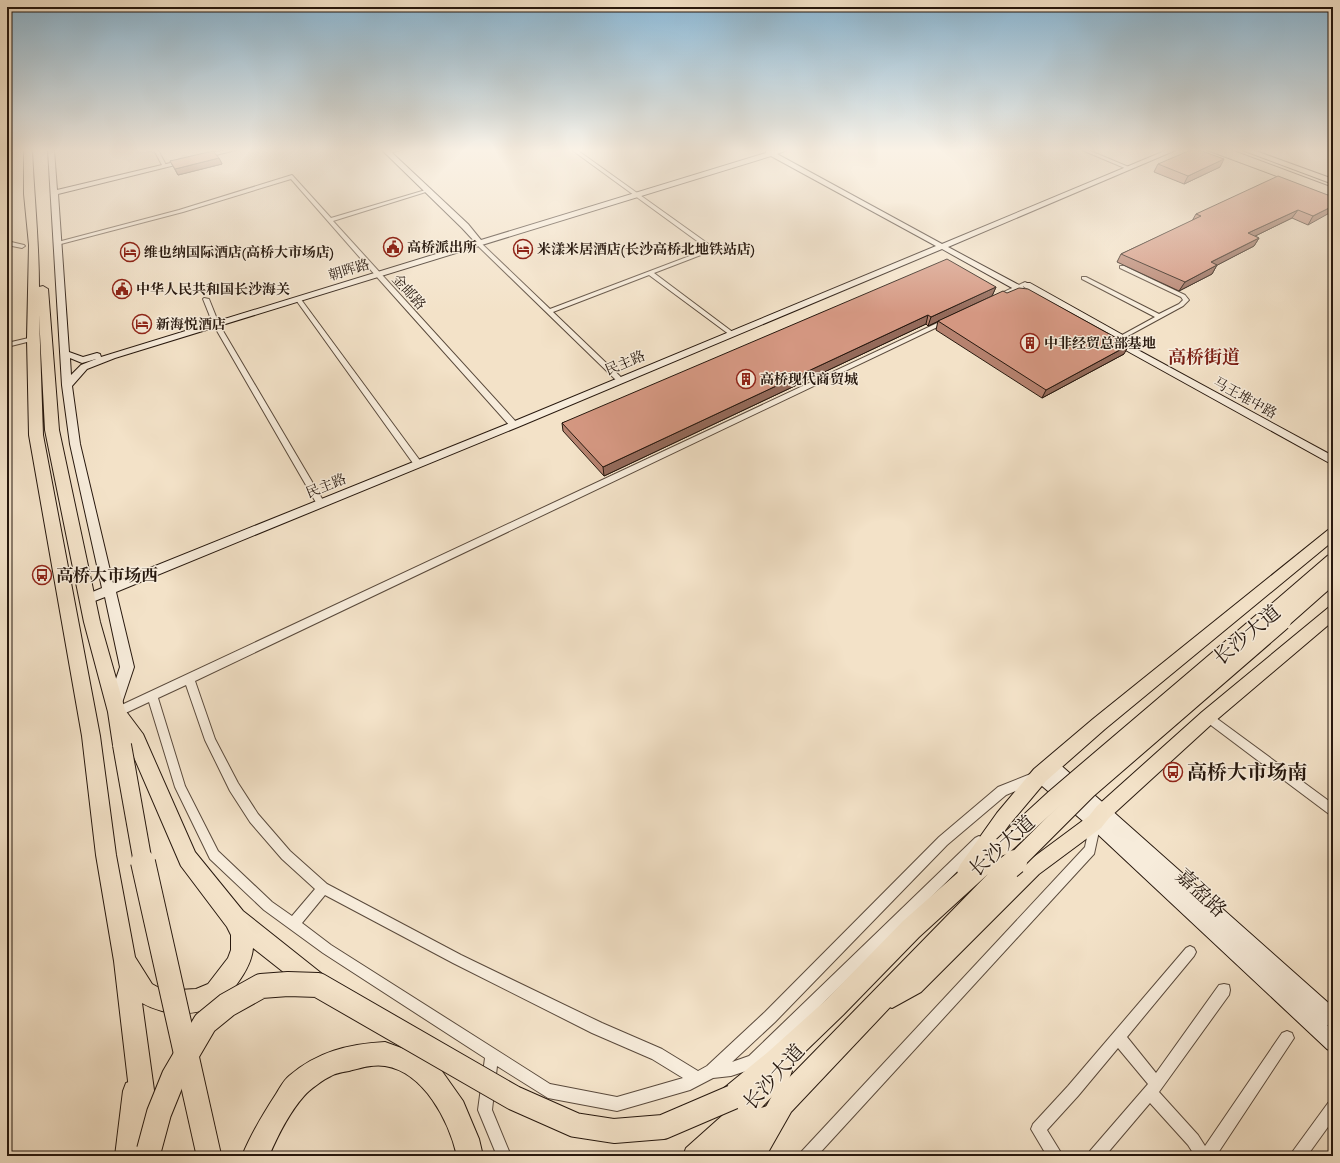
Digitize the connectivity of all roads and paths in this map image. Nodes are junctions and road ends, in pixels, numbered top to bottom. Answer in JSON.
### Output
{"nodes":[{"id":1,"x":30,"y":204,"type":"edge"},
{"id":2,"x":39,"y":204,"type":"edge"},
{"id":3,"x":55,"y":204,"type":"edge"},
{"id":4,"x":203,"y":204,"type":"edge"},
{"id":5,"x":316,"y":204,"type":"edge"},
{"id":6,"x":381,"y":204,"type":"edge"},
{"id":7,"x":441,"y":204,"type":"edge"},
{"id":8,"x":597,"y":204,"type":"edge"},
{"id":9,"x":650,"y":204,"type":"edge"},
{"id":10,"x":871,"y":204,"type":"edge"},
{"id":11,"x":1045,"y":204,"type":"edge"},
{"id":12,"x":1050,"y":204,"type":"edge"},
{"id":13,"x":330,"y":220,"type":"junction"},
{"id":14,"x":478,"y":241,"type":"junction"},
{"id":15,"x":7,"y":243,"type":"edge"},
{"id":16,"x":57,"y":243,"type":"junction"},
{"id":17,"x":22,"y":246,"type":"dead end"},
{"id":18,"x":948,"y":246,"type":"junction"},
{"id":19,"x":1122,"y":267,"type":"dead end"},
{"id":20,"x":376,"y":273,"type":"junction"},
{"id":21,"x":650,"y":273,"type":"junction"},
{"id":22,"x":1084,"y":278,"type":"dead end"},
{"id":23,"x":1021,"y":285,"type":"junction"},
{"id":24,"x":206,"y":299,"type":"dead end"},
{"id":25,"x":298,"y":299,"type":"junction"},
{"id":26,"x":989,"y":301,"type":"edge"},
{"id":27,"x":548,"y":312,"type":"junction"},
{"id":28,"x":1160,"y":317,"type":"junction"},
{"id":29,"x":953,"y":318,"type":"edge"},
{"id":30,"x":216,"y":322,"type":"junction"},
{"id":31,"x":732,"y":334,"type":"junction"},
{"id":32,"x":33,"y":339,"type":"junction"},
{"id":33,"x":1119,"y":339,"type":"junction"},
{"id":34,"x":7,"y":345,"type":"edge"},
{"id":35,"x":65,"y":353,"type":"junction"},
{"id":36,"x":620,"y":380,"type":"junction"},
{"id":37,"x":67,"y":385,"type":"junction"},
{"id":38,"x":514,"y":425,"type":"junction"},
{"id":39,"x":1333,"y":452,"type":"edge"},
{"id":40,"x":1333,"y":461,"type":"edge"},
{"id":41,"x":418,"y":464,"type":"junction"},
{"id":42,"x":321,"y":504,"type":"junction"},
{"id":43,"x":1333,"y":534,"type":"edge"},
{"id":44,"x":1333,"y":562,"type":"edge"},
{"id":45,"x":1333,"y":576,"type":"edge"},
{"id":46,"x":111,"y":594,"type":"junction"},
{"id":47,"x":87,"y":599,"type":"junction"},
{"id":48,"x":1333,"y":612,"type":"edge"},
{"id":49,"x":189,"y":678,"type":"junction"},
{"id":50,"x":152,"y":696,"type":"junction"},
{"id":51,"x":116,"y":707,"type":"junction"},
{"id":52,"x":1208,"y":717,"type":"junction"},
{"id":53,"x":129,"y":743,"type":"junction"},
{"id":54,"x":1045,"y":770,"type":"junction"},
{"id":55,"x":1333,"y":811,"type":"edge"},
{"id":56,"x":1099,"y":817,"type":"junction"},
{"id":57,"x":1003,"y":819,"type":"junction"},
{"id":58,"x":1006,"y":856,"type":"junction"},
{"id":59,"x":323,"y":888,"type":"junction"},
{"id":60,"x":944,"y":899,"type":"junction"},
{"id":61,"x":235,"y":919,"type":"junction"},
{"id":62,"x":292,"y":924,"type":"junction"},
{"id":63,"x":1190,"y":952,"type":"dead end"},
{"id":64,"x":125,"y":961,"type":"junction"},
{"id":65,"x":318,"y":985,"type":"junction"},
{"id":66,"x":1224,"y":990,"type":"dead end"},
{"id":67,"x":834,"y":996,"type":"junction"},
{"id":68,"x":872,"y":1011,"type":"junction"},
{"id":69,"x":1333,"y":1019,"type":"edge"},
{"id":70,"x":1118,"y":1037,"type":"junction"},
{"id":71,"x":1287,"y":1038,"type":"dead end"},
{"id":72,"x":1333,"y":1043,"type":"edge"},
{"id":73,"x":492,"y":1054,"type":"junction"},
{"id":74,"x":137,"y":1064,"type":"junction"},
{"id":75,"x":712,"y":1071,"type":"junction"},
{"id":76,"x":698,"y":1079,"type":"junction"},
{"id":77,"x":1153,"y":1088,"type":"junction"},
{"id":78,"x":782,"y":1103,"type":"junction"},
{"id":79,"x":737,"y":1106,"type":"junction"},
{"id":80,"x":1333,"y":1108,"type":"edge"},
{"id":81,"x":150,"y":1153,"type":"edge"},
{"id":82,"x":126,"y":1156,"type":"edge"},
{"id":83,"x":209,"y":1156,"type":"edge"},
{"id":84,"x":255,"y":1156,"type":"edge"},
{"id":85,"x":470,"y":1156,"type":"edge"},
{"id":86,"x":504,"y":1156,"type":"edge"},
{"id":87,"x":694,"y":1156,"type":"edge"},
{"id":88,"x":725,"y":1156,"type":"edge"},
{"id":89,"x":752,"y":1156,"type":"edge"},
{"id":90,"x":807,"y":1156,"type":"edge"},
{"id":91,"x":1056,"y":1156,"type":"edge"},
{"id":92,"x":1095,"y":1156,"type":"edge"},
{"id":93,"x":1203,"y":1156,"type":"edge"},
{"id":94,"x":1207,"y":1156,"type":"edge"},
{"id":95,"x":1298,"y":1156,"type":"edge"}],
"edges":[{"from":1,"to":32,"type":"highway"},
{"from":2,"to":47,"type":"highway"},
{"from":3,"to":16,"type":"street"},
{"from":4,"to":16,"type":"street","name":"金邮路"},
{"from":5,"to":13,"type":"street","name":"金邮路"},
{"from":6,"to":13,"type":"street"},
{"from":7,"to":14,"type":"street"},
{"from":8,"to":14,"type":"street","name":"朝晖路"},
{"from":9,"to":21,"type":"street"},
{"from":10,"to":18,"type":"street","name":"马王堆中路"},
{"from":11,"to":18,"type":"street","name":"民主路"},
{"from":12,"to":18,"type":"street","name":"民主路"},
{"from":13,"to":20,"type":"street","name":"金邮路"},
{"from":14,"to":20,"type":"street","name":"朝晖路"},
{"from":14,"to":27,"type":"street"},
{"from":15,"to":17,"type":"street"},
{"from":16,"to":35,"type":"street"},
{"from":18,"to":23,"type":"street","name":"马王堆中路"},
{"from":18,"to":31,"type":"street","name":"民主路"},
{"from":18,"to":46,"type":"street","name":"民主路"},
{"from":19,"to":28,"type":"street"},
{"from":20,"to":25,"type":"street","name":"朝晖路"},
{"from":20,"to":30,"type":"street","name":"朝晖路"},
{"from":20,"to":38,"type":"street","name":"金邮路"},
{"from":21,"to":27,"type":"street"},
{"from":21,"to":31,"type":"street"},
{"from":22,"to":28,"type":"street"},
{"from":23,"to":26,"type":"street"},
{"from":23,"to":33,"type":"street","name":"马王堆中路"},
{"from":24,"to":30,"type":"street"},
{"from":25,"to":30,"type":"street","name":"朝晖路"},
{"from":25,"to":41,"type":"street"},
{"from":27,"to":36,"type":"street"},
{"from":28,"to":33,"type":"street"},
{"from":29,"to":49,"type":"street"},
{"from":30,"to":35,"type":"street","name":"朝晖路"},
{"from":30,"to":37,"type":"street","name":"朝晖路"},
{"from":30,"to":42,"type":"street"},
{"from":31,"to":36,"type":"street","name":"民主路"},
{"from":32,"to":34,"type":"street"},
{"from":32,"to":64,"type":"highway"},
{"from":33,"to":39,"type":"street","name":"马王堆中路"},
{"from":33,"to":40,"type":"street","name":"马王堆中路"},
{"from":35,"to":37,"type":"street"},
{"from":36,"to":38,"type":"street","name":"民主路"},
{"from":37,"to":46,"type":"street"},
{"from":38,"to":41,"type":"street","name":"民主路"},
{"from":41,"to":42,"type":"street","name":"民主路"},
{"from":42,"to":46,"type":"street","name":"民主路"},
{"from":43,"to":54,"type":"main road"},
{"from":44,"to":58,"type":"highway","name":"长沙大道","bridge":true},
{"from":45,"to":58,"type":"highway","name":"长沙大道","bridge":true},
{"from":46,"to":47,"type":"street","name":"民主路"},
{"from":46,"to":51,"type":"street"},
{"from":47,"to":51,"type":"highway"},
{"from":48,"to":52,"type":"main road"},
{"from":49,"to":50,"type":"street"},
{"from":49,"to":59,"type":"street"},
{"from":50,"to":51,"type":"street"},
{"from":50,"to":62,"type":"street"},
{"from":51,"to":53,"type":"highway"},
{"from":52,"to":55,"type":"street"},
{"from":52,"to":56,"type":"main road"},
{"from":53,"to":61,"type":"highway"},
{"from":53,"to":83,"type":"highway","bridge":true},
{"from":54,"to":56,"type":"street","name":"嘉盈路"},
{"from":54,"to":57,"type":"main road"},
{"from":54,"to":75,"type":"street"},
{"from":56,"to":68,"type":"main road"},
{"from":56,"to":69,"type":"street","name":"嘉盈路"},
{"from":56,"to":72,"type":"street","name":"嘉盈路"},
{"from":56,"to":90,"type":"street"},
{"from":57,"to":60,"type":"main road"},
{"from":57,"to":67,"type":"street"},
{"from":58,"to":60,"type":"highway","name":"长沙大道"},
{"from":58,"to":68,"type":"highway","name":"长沙大道"},
{"from":59,"to":62,"type":"street"},
{"from":59,"to":76,"type":"street"},
{"from":60,"to":67,"type":"highway","name":"长沙大道"},
{"from":61,"to":64,"type":"highway"},
{"from":61,"to":65,"type":"highway","name":"长沙大道"},
{"from":62,"to":73,"type":"street"},
{"from":63,"to":70,"type":"street"},
{"from":64,"to":74,"type":"highway"},
{"from":65,"to":79,"type":"highway","name":"长沙大道","bridge":true},
{"from":65,"to":81,"type":"highway","bridge":true},
{"from":66,"to":77,"type":"street"},
{"from":67,"to":75,"type":"street"},
{"from":67,"to":79,"type":"highway","name":"长沙大道"},
{"from":68,"to":78,"type":"highway","name":"长沙大道"},
{"from":70,"to":77,"type":"street"},
{"from":70,"to":91,"type":"street"},
{"from":71,"to":94,"type":"street"},
{"from":73,"to":76,"type":"street"},
{"from":73,"to":86,"type":"street"},
{"from":74,"to":81,"type":"highway"},
{"from":74,"to":82,"type":"main road"},
{"from":75,"to":76,"type":"street"},
{"from":77,"to":92,"type":"street"},
{"from":77,"to":93,"type":"street"},
{"from":78,"to":88,"type":"main road"},
{"from":78,"to":89,"type":"highway","name":"长沙大道"},
{"from":79,"to":87,"type":"main road","name":"长沙大道"},
{"from":80,"to":95,"type":"street"},
{"from":84,"to":85,"type":"highway"}]}
